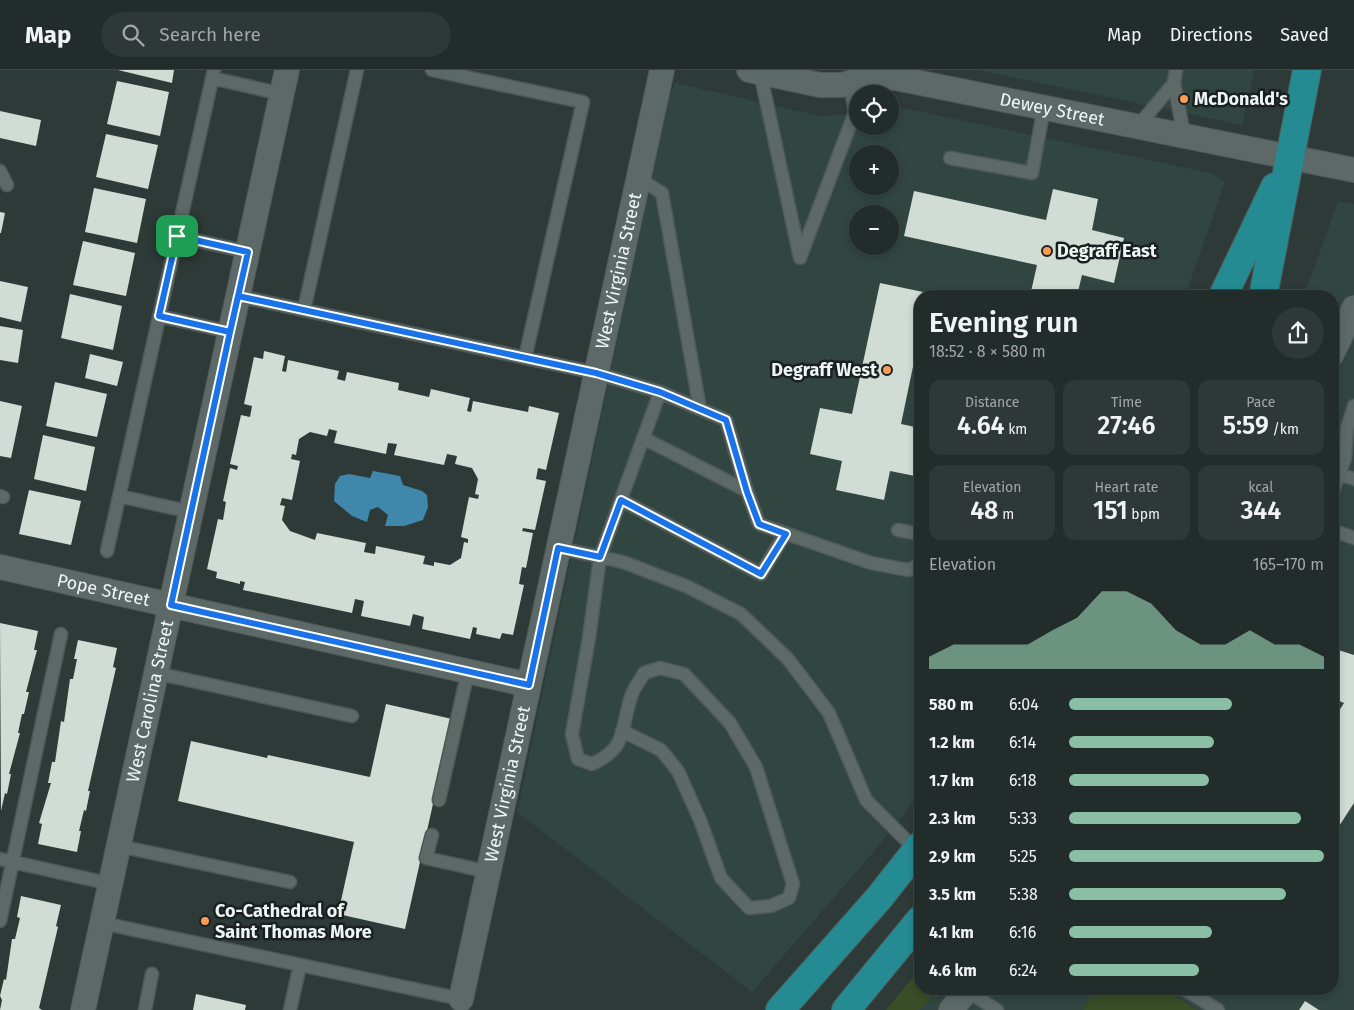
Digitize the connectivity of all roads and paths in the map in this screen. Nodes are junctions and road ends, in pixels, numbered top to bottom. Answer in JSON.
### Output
{"nodes":[{"id":1,"x":287,"y":70,"type":"edge"},
{"id":2,"x":357,"y":70,"type":"edge"},
{"id":3,"x":432,"y":70,"type":"edge"},
{"id":4,"x":662,"y":70,"type":"edge"},
{"id":5,"x":1176,"y":70,"type":"edge"},
{"id":6,"x":1307,"y":70,"type":"edge"},
{"id":7,"x":754,"y":71,"type":"edge"},
{"id":8,"x":213,"y":74,"type":"edge"},
{"id":9,"x":858,"y":77,"type":"edge"},
{"id":10,"x":932,"y":78,"type":"edge"},
{"id":11,"x":1174,"y":83,"type":"junction"},
{"id":12,"x":282,"y":94,"type":"junction"},
{"id":13,"x":1044,"y":107,"type":"junction"},
{"id":14,"x":1138,"y":126,"type":"junction"},
{"id":15,"x":1184,"y":135,"type":"junction"},
{"id":16,"x":1289,"y":156,"type":"junction"},
{"id":17,"x":950,"y":158,"type":"dead end"},
{"id":18,"x":1354,"y":170,"type":"edge"},
{"id":19,"x":0,"y":171,"type":"edge"},
{"id":20,"x":638,"y":178,"type":"junction"},
{"id":21,"x":7,"y":185,"type":"dead end"},
{"id":22,"x":177,"y":236,"type":"junction"},
{"id":23,"x":248,"y":252,"type":"junction"},
{"id":24,"x":1226,"y":290,"type":"edge"},
{"id":25,"x":1264,"y":290,"type":"edge"},
{"id":26,"x":238,"y":296,"type":"junction"},
{"id":27,"x":1354,"y":308,"type":"edge"},
{"id":28,"x":304,"y":310,"type":"junction"},
{"id":29,"x":159,"y":316,"type":"junction"},
{"id":30,"x":230,"y":332,"type":"junction"},
{"id":31,"x":1339,"y":339,"type":"edge"},
{"id":32,"x":525,"y":358,"type":"junction"},
{"id":33,"x":596,"y":373,"type":"junction"},
{"id":34,"x":660,"y":392,"type":"junction"},
{"id":35,"x":1354,"y":406,"type":"edge"},
{"id":36,"x":700,"y":409,"type":"junction"},
{"id":37,"x":643,"y":438,"type":"junction"},
{"id":38,"x":1340,"y":474,"type":"joint"},
{"id":39,"x":1354,"y":480,"type":"edge"},
{"id":40,"x":747,"y":492,"type":"junction"},
{"id":41,"x":120,"y":496,"type":"junction"},
{"id":42,"x":621,"y":500,"type":"junction"},
{"id":43,"x":191,"y":512,"type":"junction"},
{"id":44,"x":898,"y":530,"type":"dead end"},
{"id":45,"x":914,"y":533,"type":"edge"},
{"id":46,"x":1339,"y":533,"type":"edge"},
{"id":47,"x":786,"y":534,"type":"junction"},
{"id":48,"x":1354,"y":538,"type":"edge"},
{"id":49,"x":558,"y":548,"type":"junction"},
{"id":50,"x":107,"y":551,"type":"dead end"},
{"id":51,"x":600,"y":557,"type":"junction"},
{"id":52,"x":0,"y":566,"type":"edge"},
{"id":53,"x":914,"y":568,"type":"edge"},
{"id":54,"x":171,"y":605,"type":"junction"},
{"id":55,"x":61,"y":634,"type":"dead end"},
{"id":56,"x":468,"y":671,"type":"junction"},
{"id":57,"x":156,"y":673,"type":"junction"},
{"id":58,"x":529,"y":685,"type":"junction"},
{"id":59,"x":352,"y":716,"type":"dead end"},
{"id":60,"x":622,"y":731,"type":"junction"},
{"id":61,"x":439,"y":800,"type":"dead end"},
{"id":62,"x":432,"y":835,"type":"dead end"},
{"id":63,"x":914,"y":844,"type":"edge"},
{"id":64,"x":118,"y":846,"type":"junction"},
{"id":65,"x":914,"y":853,"type":"edge"},
{"id":66,"x":6,"y":861,"type":"edge"},
{"id":67,"x":489,"y":872,"type":"junction"},
{"id":68,"x":290,"y":882,"type":"dead end"},
{"id":69,"x":110,"y":884,"type":"junction"},
{"id":70,"x":0,"y":921,"type":"edge"},
{"id":71,"x":102,"y":923,"type":"junction"},
{"id":72,"x":914,"y":927,"type":"edge"},
{"id":73,"x":300,"y":965,"type":"junction"},
{"id":74,"x":152,"y":974,"type":"dead end"},
{"id":75,"x":964,"y":995,"type":"edge"},
{"id":76,"x":975,"y":995,"type":"edge"},
{"id":77,"x":1194,"y":995,"type":"edge"},
{"id":78,"x":460,"y":1004,"type":"edge"},
{"id":79,"x":83,"y":1010,"type":"edge"},
{"id":80,"x":145,"y":1010,"type":"edge"},
{"id":81,"x":290,"y":1010,"type":"edge"},
{"id":82,"x":780,"y":1010,"type":"edge"},
{"id":83,"x":846,"y":1010,"type":"edge"},
{"id":84,"x":951,"y":1010,"type":"edge"},
{"id":85,"x":997,"y":1010,"type":"edge"},
{"id":86,"x":1218,"y":1010,"type":"edge"}],
"edges":[{"from":1,"to":12,"type":"street","name":"West Carolina Street"},
{"from":2,"to":28,"type":"lane"},
{"from":3,"to":32,"type":"lane"},
{"from":4,"to":20,"type":"street","name":"West Virginia Street"},
{"from":5,"to":11,"type":"lane"},
{"from":6,"to":16,"type":"main road"},
{"from":7,"to":9,"type":"street","name":"Dewey Street"},
{"from":7,"to":9,"type":"lane"},
{"from":8,"to":12,"type":"lane"},
{"from":8,"to":22,"type":"lane"},
{"from":9,"to":10,"type":"street","name":"Dewey Street"},
{"from":10,"to":13,"type":"street","name":"Dewey Street"},
{"from":11,"to":14,"type":"lane"},
{"from":11,"to":15,"type":"lane"},
{"from":12,"to":23,"type":"street","name":"West Carolina Street"},
{"from":13,"to":14,"type":"street","name":"Dewey Street"},
{"from":13,"to":17,"type":"lane"},
{"from":14,"to":15,"type":"street","name":"Dewey Street"},
{"from":15,"to":16,"type":"street","name":"Dewey Street"},
{"from":16,"to":18,"type":"street","name":"Dewey Street"},
{"from":16,"to":24,"type":"main road"},
{"from":16,"to":25,"type":"main road"},
{"from":19,"to":21,"type":"lane"},
{"from":20,"to":33,"type":"street","name":"West Virginia Street"},
{"from":20,"to":36,"type":"lane"},
{"from":22,"to":23,"type":"lane"},
{"from":22,"to":29,"type":"lane"},
{"from":23,"to":26,"type":"street","name":"West Carolina Street"},
{"from":26,"to":28,"type":"lane"},
{"from":26,"to":30,"type":"street","name":"West Carolina Street"},
{"from":27,"to":31,"type":"street"},
{"from":28,"to":32,"type":"lane"},
{"from":29,"to":30,"type":"lane"},
{"from":29,"to":41,"type":"lane"},
{"from":30,"to":43,"type":"street","name":"West Carolina Street"},
{"from":32,"to":33,"type":"lane"},
{"from":33,"to":34,"type":"lane"},
{"from":33,"to":49,"type":"street","name":"West Virginia Street"},
{"from":34,"to":36,"type":"lane"},
{"from":34,"to":37,"type":"lane"},
{"from":35,"to":38,"type":"lane"},
{"from":36,"to":40,"type":"lane"},
{"from":37,"to":40,"type":"lane"},
{"from":37,"to":42,"type":"lane"},
{"from":38,"to":39,"type":"lane"},
{"from":40,"to":47,"type":"lane"},
{"from":41,"to":43,"type":"lane"},
{"from":41,"to":50,"type":"lane"},
{"from":42,"to":47,"type":"lane"},
{"from":42,"to":51,"type":"lane"},
{"from":43,"to":54,"type":"street","name":"West Carolina Street"},
{"from":44,"to":45,"type":"lane"},
{"from":46,"to":48,"type":"lane"},
{"from":47,"to":53,"type":"lane"},
{"from":49,"to":51,"type":"lane"},
{"from":49,"to":58,"type":"street","name":"West Virginia Street"},
{"from":51,"to":60,"type":"lane"},
{"from":51,"to":63,"type":"lane"},
{"from":52,"to":54,"type":"street","name":"Pope Street"},
{"from":54,"to":56,"type":"street","name":"Pope Street"},
{"from":54,"to":57,"type":"street","name":"West Carolina Street"},
{"from":55,"to":66,"type":"lane"},
{"from":56,"to":58,"type":"street","name":"Pope Street"},
{"from":56,"to":61,"type":"lane"},
{"from":57,"to":59,"type":"lane"},
{"from":57,"to":64,"type":"street","name":"West Carolina Street"},
{"from":58,"to":67,"type":"street","name":"West Virginia Street"},
{"from":60,"to":60,"type":"lane"},
{"from":62,"to":67,"type":"lane"},
{"from":64,"to":68,"type":"lane"},
{"from":64,"to":69,"type":"street","name":"West Carolina Street"},
{"from":65,"to":82,"type":"main road"},
{"from":66,"to":69,"type":"lane"},
{"from":66,"to":70,"type":"lane"},
{"from":67,"to":78,"type":"street","name":"West Virginia Street"},
{"from":69,"to":71,"type":"street","name":"West Carolina Street"},
{"from":71,"to":73,"type":"lane"},
{"from":71,"to":79,"type":"street","name":"West Carolina Street"},
{"from":72,"to":83,"type":"main road"},
{"from":73,"to":78,"type":"lane"},
{"from":73,"to":81,"type":"lane"},
{"from":74,"to":80,"type":"lane"},
{"from":75,"to":84,"type":"street"},
{"from":76,"to":85,"type":"lane"},
{"from":77,"to":86,"type":"lane"}]}
